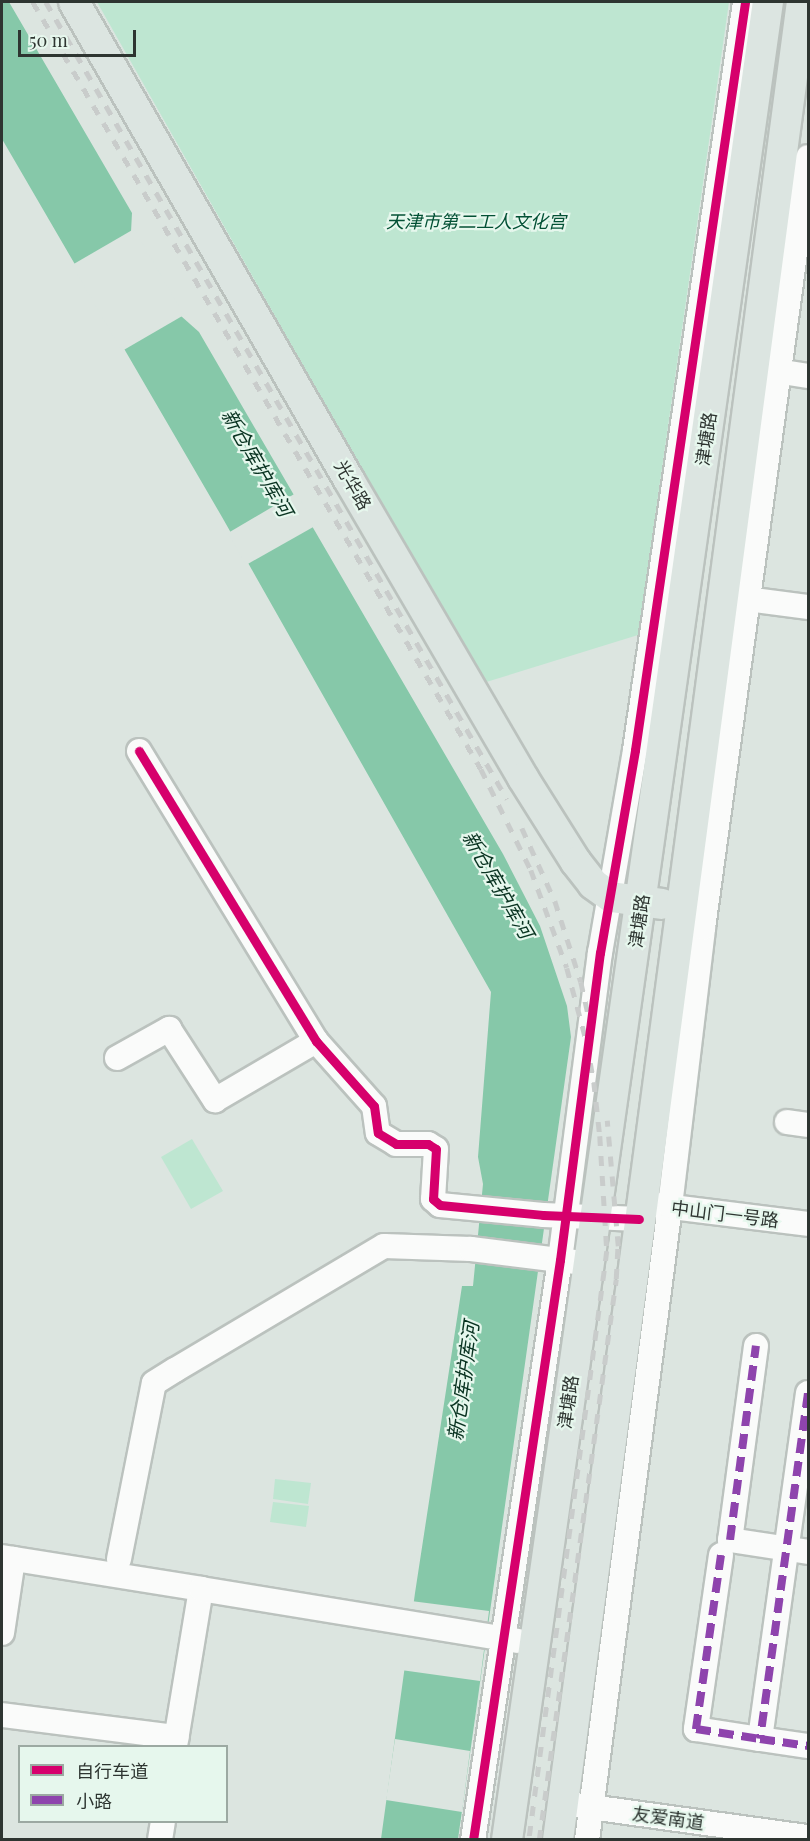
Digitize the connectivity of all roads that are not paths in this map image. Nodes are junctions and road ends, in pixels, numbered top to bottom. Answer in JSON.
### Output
{"nodes":[{"id":1,"x":74,"y":2,"type":"edge"},
{"id":2,"x":744,"y":2,"type":"edge"},
{"id":3,"x":768,"y":2,"type":"edge"},
{"id":4,"x":802,"y":2,"type":"edge"},
{"id":5,"x":808,"y":157,"type":"edge"},
{"id":6,"x":766,"y":370,"type":"junction"},
{"id":7,"x":808,"y":376,"type":"edge"},
{"id":8,"x":735,"y":597,"type":"junction"},
{"id":9,"x":808,"y":607,"type":"edge"},
{"id":10,"x":139,"y":751,"type":"dead end"},
{"id":11,"x":611,"y":897,"type":"junction"},
{"id":12,"x":642,"y":901,"type":"junction"},
{"id":13,"x":680,"y":906,"type":"junction"},
{"id":14,"x":316,"y":1041,"type":"junction"},
{"id":15,"x":117,"y":1058,"type":"dead end"},
{"id":16,"x":670,"y":1206,"type":"junction"},
{"id":17,"x":640,"y":1212,"type":"junction"},
{"id":18,"x":554,"y":1215,"type":"junction"},
{"id":19,"x":596,"y":1215,"type":"junction"},
{"id":20,"x":808,"y":1224,"type":"edge"},
{"id":21,"x":561,"y":1260,"type":"junction"},
{"id":22,"x":756,"y":1346,"type":"dead end"},
{"id":23,"x":808,"y":1393,"type":"edge"},
{"id":24,"x":797,"y":1551,"type":"edge"},
{"id":25,"x":721,"y":1555,"type":"dead end"},
{"id":26,"x":7,"y":1558,"type":"edge"},
{"id":27,"x":119,"y":1558,"type":"dead end"},
{"id":28,"x":201,"y":1589,"type":"junction"},
{"id":29,"x":2,"y":1633,"type":"edge"},
{"id":30,"x":493,"y":1637,"type":"junction"},
{"id":31,"x":535,"y":1644,"type":"junction"},
{"id":32,"x":2,"y":1715,"type":"edge"},
{"id":33,"x":760,"y":1740,"type":"junction"},
{"id":34,"x":176,"y":1742,"type":"edge"},
{"id":35,"x":808,"y":1746,"type":"edge"},
{"id":36,"x":577,"y":1805,"type":"junction"},
{"id":37,"x":163,"y":1823,"type":"edge"},
{"id":38,"x":808,"y":1837,"type":"edge"},
{"id":39,"x":160,"y":1839,"type":"edge"},
{"id":40,"x":473,"y":1839,"type":"edge"},
{"id":41,"x":507,"y":1839,"type":"edge"},
{"id":42,"x":558,"y":1839,"type":"edge"},
{"id":43,"x":587,"y":1839,"type":"edge"}],
"edges":[{"from":1,"to":11,"type":"main road","name":"光华路"},
{"from":2,"to":11,"type":"street"},
{"from":3,"to":12,"type":"main road","name":"津塘路"},
{"from":4,"to":6,"type":"main road","name":"津塘路"},
{"from":5,"to":6,"type":"street"},
{"from":6,"to":7,"type":"street"},
{"from":6,"to":8,"type":"main road","name":"津塘路"},
{"from":8,"to":9,"type":"street"},
{"from":8,"to":13,"type":"main road","name":"津塘路"},
{"from":8,"to":16,"type":"street"},
{"from":10,"to":14,"type":"street"},
{"from":11,"to":12,"type":"main road"},
{"from":11,"to":18,"type":"street"},
{"from":12,"to":13,"type":"main road"},
{"from":12,"to":19,"type":"main road","name":"津塘路"},
{"from":13,"to":17,"type":"main road","name":"津塘路"},
{"from":14,"to":15,"type":"street"},
{"from":14,"to":18,"type":"street","name":"中山门一号路"},
{"from":16,"to":17,"type":"street","name":"中山门一号路"},
{"from":16,"to":20,"type":"street","name":"中山门一号路"},
{"from":16,"to":36,"type":"street"},
{"from":17,"to":19,"type":"street","name":"中山门一号路"},
{"from":17,"to":36,"type":"main road","name":"津塘路"},
{"from":18,"to":19,"type":"street","name":"中山门一号路"},
{"from":18,"to":21,"type":"street"},
{"from":19,"to":21,"type":"main road","name":"津塘路"},
{"from":21,"to":27,"type":"street"},
{"from":21,"to":30,"type":"street"},
{"from":21,"to":31,"type":"main road","name":"津塘路"},
{"from":22,"to":24,"type":"street"},
{"from":23,"to":24,"type":"street"},
{"from":24,"to":33,"type":"street"},
{"from":25,"to":33,"type":"street"},
{"from":26,"to":28,"type":"street"},
{"from":26,"to":29,"type":"street"},
{"from":28,"to":30,"type":"street"},
{"from":28,"to":34,"type":"street"},
{"from":30,"to":31,"type":"street"},
{"from":30,"to":40,"type":"street"},
{"from":31,"to":41,"type":"main road","name":"津塘路"},
{"from":32,"to":34,"type":"street"},
{"from":33,"to":35,"type":"street"},
{"from":36,"to":38,"type":"street","name":"友爱南道"},
{"from":36,"to":42,"type":"main road","name":"津塘路"},
{"from":36,"to":43,"type":"street"},
{"from":37,"to":39,"type":"street"}]}
